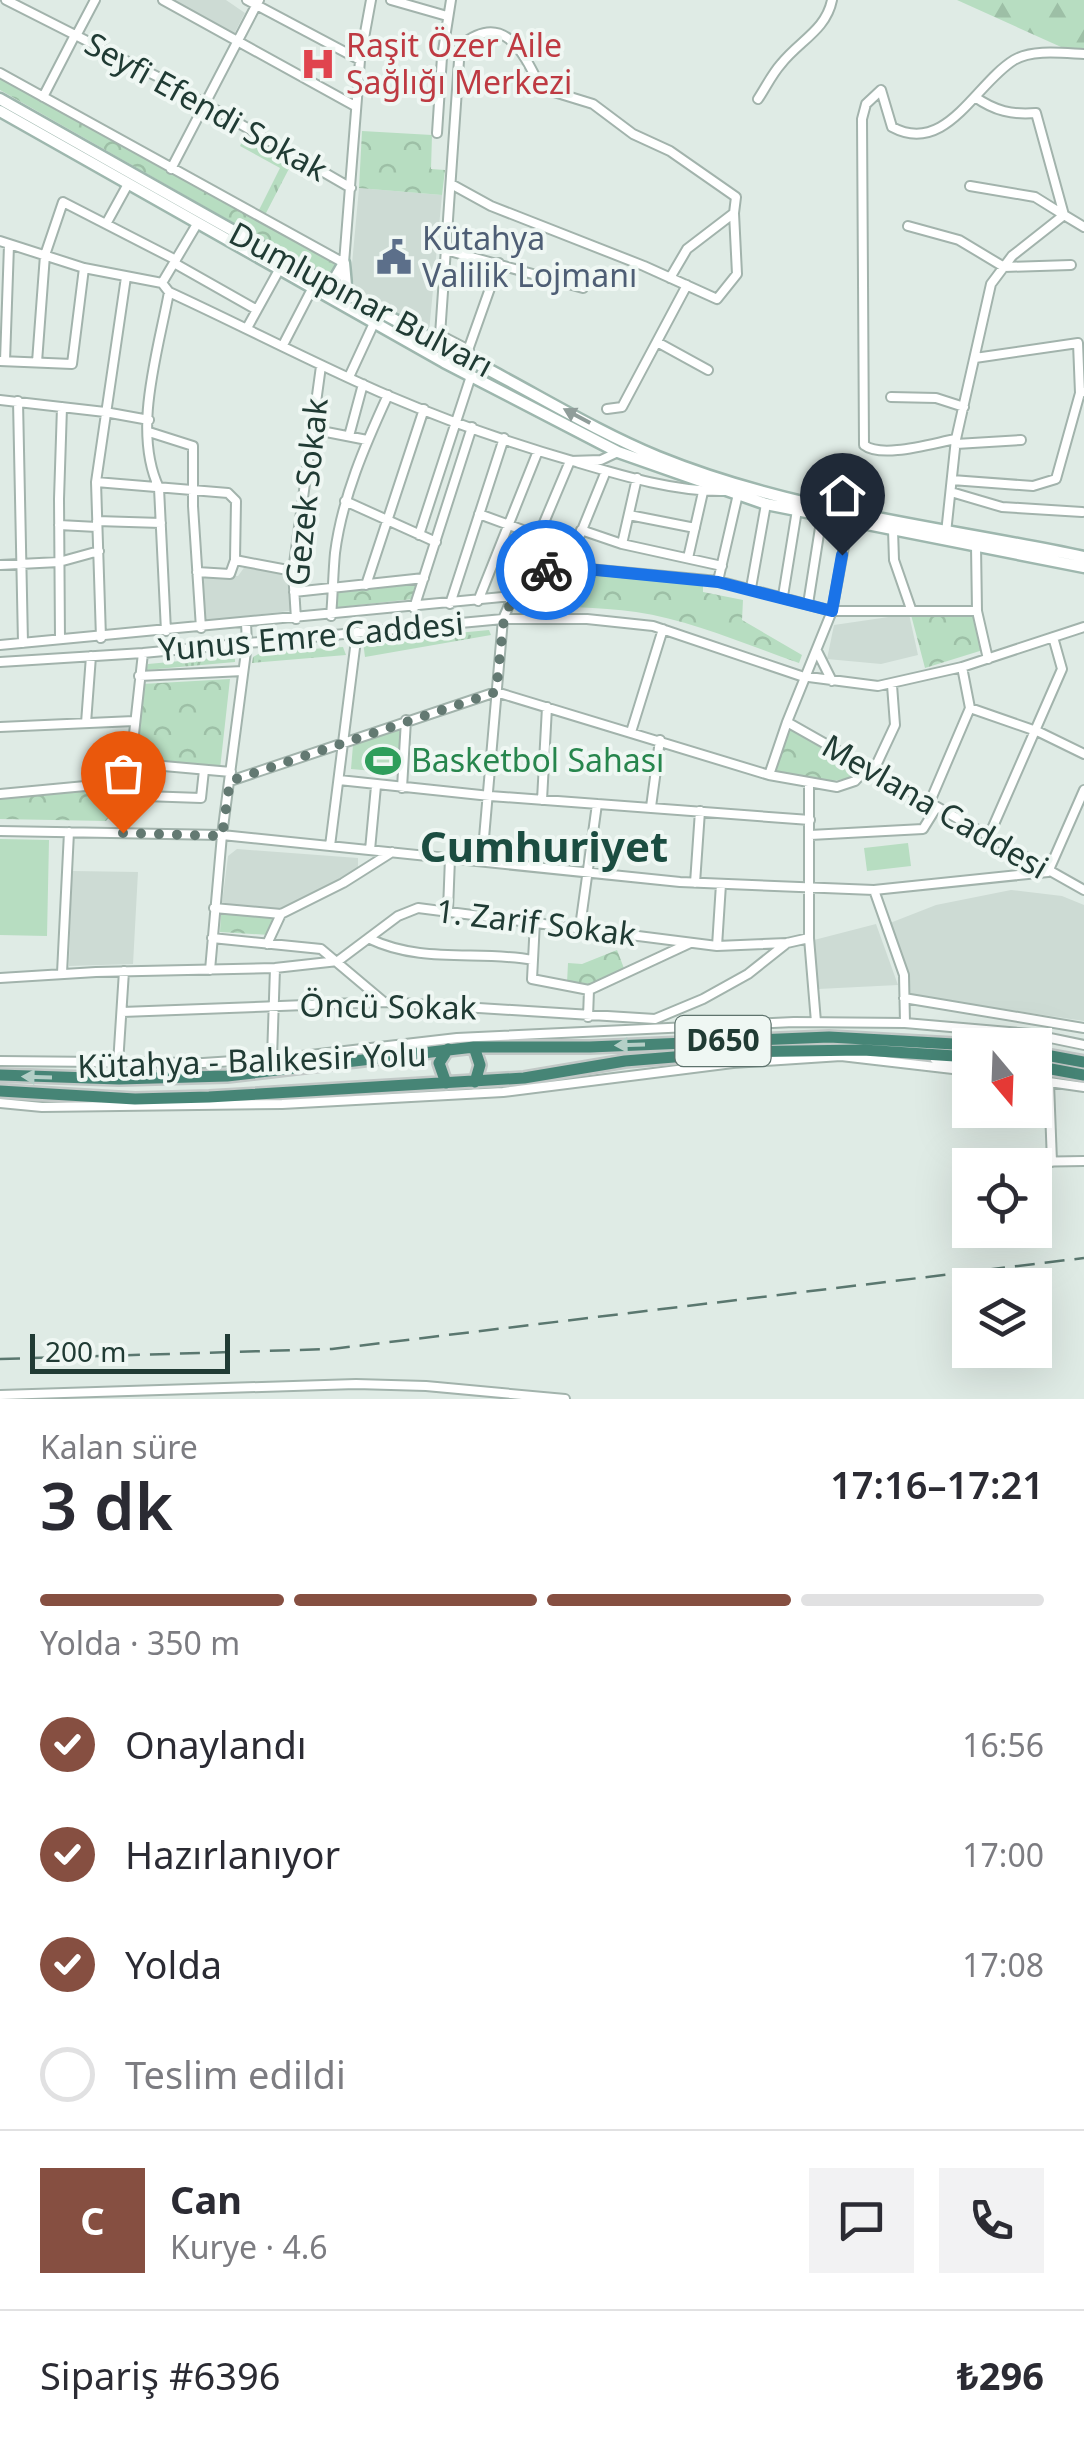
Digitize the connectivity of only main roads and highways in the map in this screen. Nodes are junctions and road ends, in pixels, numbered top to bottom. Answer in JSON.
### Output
{"nodes":[{"id":1,"x":0,"y":99,"type":"edge"},
{"id":2,"x":0,"y":111,"type":"edge"},
{"id":3,"x":327,"y":290,"type":"junction"},
{"id":4,"x":341,"y":297,"type":"junction"},
{"id":5,"x":733,"y":489,"type":"junction"},
{"id":6,"x":1084,"y":557,"type":"edge"},
{"id":7,"x":1084,"y":567,"type":"edge"},
{"id":8,"x":952,"y":1044,"type":"edge"},
{"id":9,"x":474,"y":1047,"type":"junction"},
{"id":10,"x":448,"y":1049,"type":"junction"},
{"id":11,"x":952,"y":1056,"type":"edge"},
{"id":12,"x":1052,"y":1056,"type":"edge"},
{"id":13,"x":1084,"y":1062,"type":"edge"},
{"id":14,"x":1052,"y":1069,"type":"edge"},
{"id":15,"x":0,"y":1075,"type":"edge"},
{"id":16,"x":1084,"y":1075,"type":"edge"},
{"id":17,"x":474,"y":1082,"type":"junction"},
{"id":18,"x":446,"y":1083,"type":"junction"},
{"id":19,"x":0,"y":1091,"type":"edge"}],
"edges":[{"from":1,"to":3,"type":"main road","name":"Dumlupınar Bulvarı"},
{"from":2,"to":3,"type":"main road","name":"Dumlupınar Bulvarı"},
{"from":3,"to":4,"type":"main road","name":"Dumlupınar Bulvarı"},
{"from":3,"to":4,"type":"main road"},
{"from":5,"to":4,"type":"main road","name":"Dumlupınar Bulvarı","one_way":true},
{"from":4,"to":5,"type":"main road","name":"Dumlupınar Bulvarı"},
{"from":5,"to":6,"type":"main road"},
{"from":5,"to":7,"type":"main road"},
{"from":8,"to":9,"type":"highway","name":"Kütahya - Balıkesir Yolu","number":"D650","one_way":true},
{"from":9,"to":10,"type":"highway","name":"Kütahya - Balıkesir Yolu"},
{"from":9,"to":17,"type":"highway","name":"Kütahya - Balıkesir Yolu"},
{"from":10,"to":15,"type":"highway","name":"Kütahya - Balıkesir Yolu","one_way":true},
{"from":10,"to":18,"type":"highway","name":"Kütahya - Balıkesir Yolu"},
{"from":11,"to":17,"type":"highway","name":"Kütahya - Balıkesir Yolu","number":"D650"},
{"from":12,"to":13,"type":"highway"},
{"from":14,"to":16,"type":"highway"},
{"from":17,"to":18,"type":"highway","name":"Kütahya - Balıkesir Yolu"},
{"from":18,"to":19,"type":"highway","name":"Kütahya - Balıkesir Yolu"}]}
